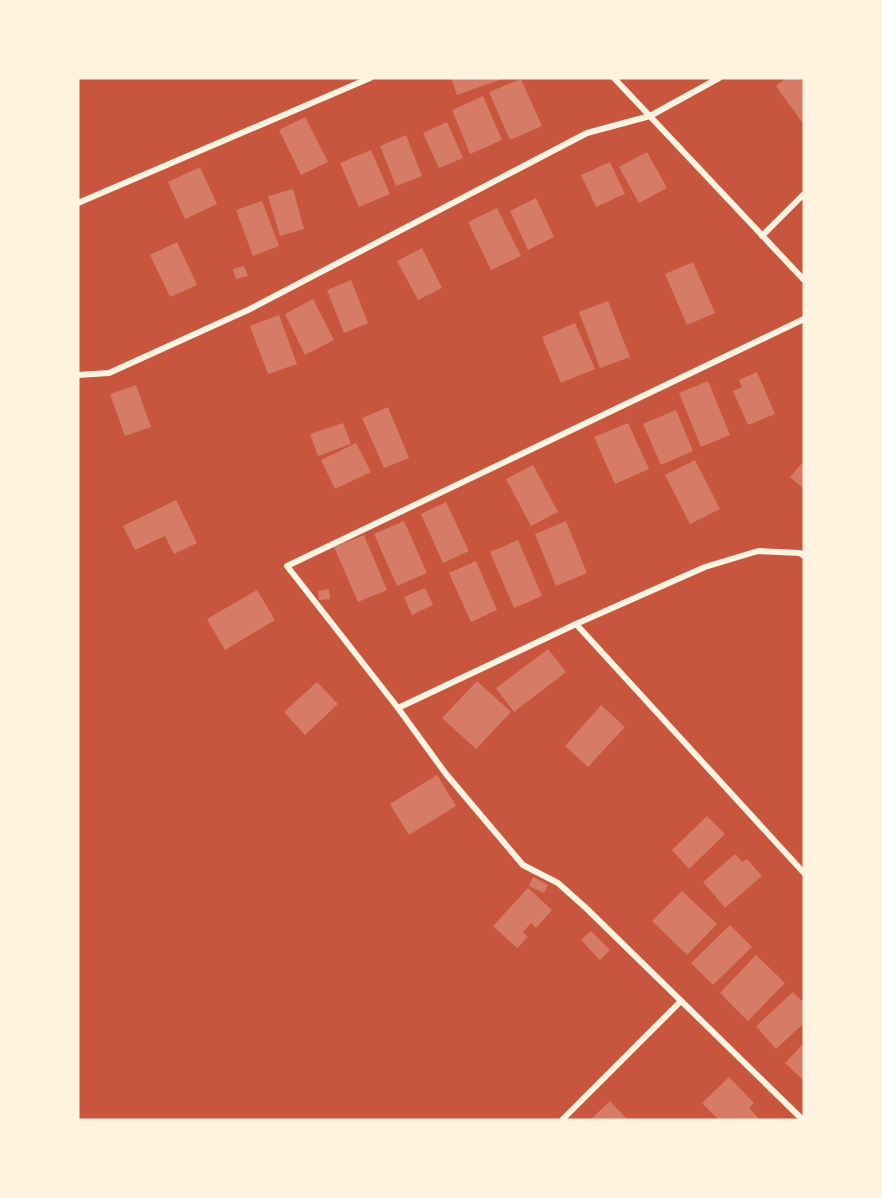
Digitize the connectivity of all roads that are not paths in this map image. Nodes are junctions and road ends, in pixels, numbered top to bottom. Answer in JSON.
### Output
{"nodes":[{"id":1,"x":370,"y":78,"type":"edge"},
{"id":2,"x":614,"y":78,"type":"edge"},
{"id":3,"x":719,"y":78,"type":"edge"},
{"id":4,"x":650,"y":116,"type":"junction"},
{"id":5,"x":804,"y":194,"type":"edge"},
{"id":6,"x":78,"y":203,"type":"edge"},
{"id":7,"x":762,"y":236,"type":"junction"},
{"id":8,"x":804,"y":280,"type":"edge"},
{"id":9,"x":804,"y":319,"type":"edge"},
{"id":10,"x":78,"y":375,"type":"edge"},
{"id":11,"x":804,"y":556,"type":"edge"},
{"id":12,"x":576,"y":624,"type":"junction"},
{"id":13,"x":398,"y":708,"type":"junction"},
{"id":14,"x":804,"y":873,"type":"edge"},
{"id":15,"x":681,"y":1001,"type":"junction"},
{"id":16,"x":562,"y":1120,"type":"edge"},
{"id":17,"x":803,"y":1120,"type":"edge"}],
"edges":[{"from":1,"to":6,"type":"street"},
{"from":2,"to":4,"type":"street"},
{"from":3,"to":4,"type":"street"},
{"from":4,"to":7,"type":"street"},
{"from":4,"to":10,"type":"street"},
{"from":5,"to":7,"type":"street"},
{"from":7,"to":8,"type":"street"},
{"from":9,"to":13,"type":"street"},
{"from":11,"to":12,"type":"street"},
{"from":12,"to":13,"type":"street"},
{"from":12,"to":14,"type":"street"},
{"from":13,"to":15,"type":"street"},
{"from":15,"to":16,"type":"street"},
{"from":15,"to":17,"type":"street"}]}
